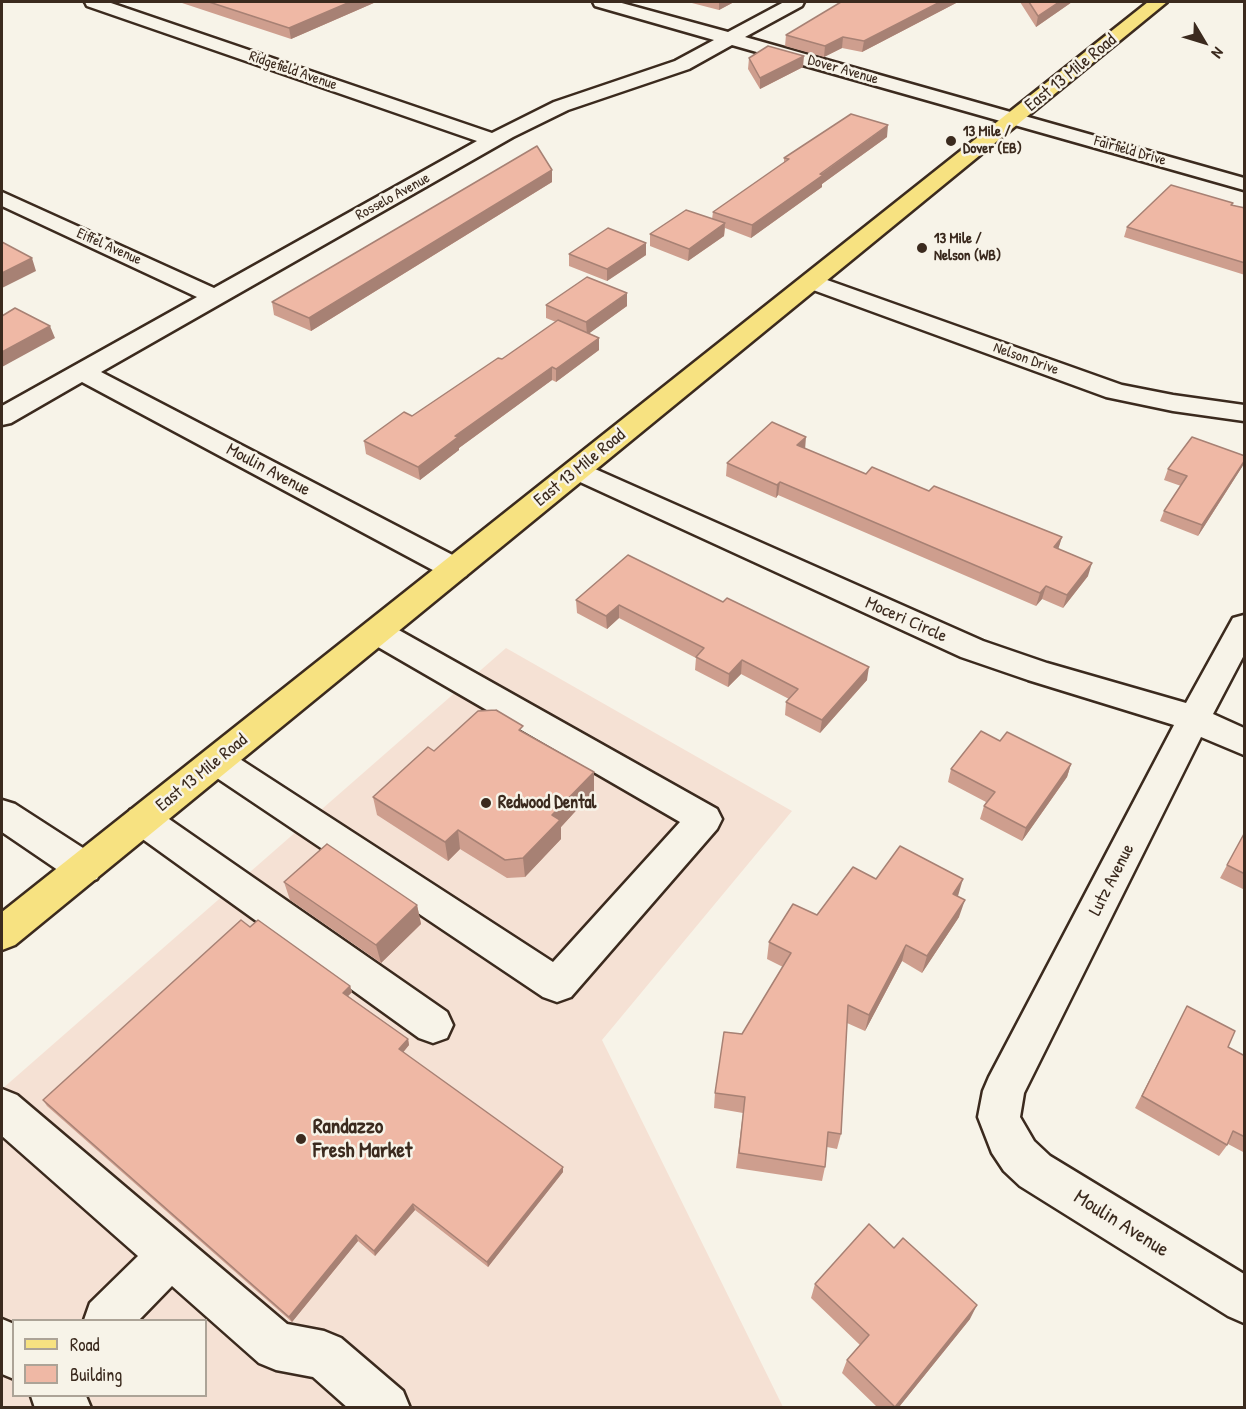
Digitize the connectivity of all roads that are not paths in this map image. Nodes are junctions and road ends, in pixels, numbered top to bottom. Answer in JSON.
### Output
{"nodes":[{"id":1,"x":93,"y":2,"type":"edge"},
{"id":2,"x":601,"y":2,"type":"edge"},
{"id":3,"x":796,"y":2,"type":"edge"},
{"id":4,"x":1158,"y":2,"type":"edge"},
{"id":5,"x":732,"y":39,"type":"junction"},
{"id":6,"x":1015,"y":118,"type":"junction"},
{"id":7,"x":493,"y":140,"type":"junction"},
{"id":8,"x":1245,"y":184,"type":"edge"},
{"id":9,"x":2,"y":198,"type":"edge"},
{"id":10,"x":813,"y":282,"type":"junction"},
{"id":11,"x":215,"y":297,"type":"junction"},
{"id":12,"x":82,"y":372,"type":"junction"},
{"id":13,"x":1245,"y":413,"type":"edge"},
{"id":14,"x":2,"y":417,"type":"edge"},
{"id":15,"x":577,"y":470,"type":"junction"},
{"id":16,"x":455,"y":569,"type":"junction"},
{"id":17,"x":1245,"y":626,"type":"edge"},
{"id":18,"x":377,"y":632,"type":"junction"},
{"id":19,"x":1194,"y":719,"type":"junction"},
{"id":20,"x":1245,"y":742,"type":"edge"},
{"id":21,"x":217,"y":761,"type":"junction"},
{"id":22,"x":2,"y":814,"type":"edge"},
{"id":23,"x":142,"y":820,"type":"junction"},
{"id":24,"x":84,"y":868,"type":"junction"},
{"id":25,"x":2,"y":934,"type":"edge"},
{"id":26,"x":433,"y":1025,"type":"dead end"},
{"id":27,"x":2,"y":1109,"type":"edge"},
{"id":28,"x":1007,"y":1139,"type":"joint"},
{"id":29,"x":170,"y":1256,"type":"junction"},
{"id":30,"x":1245,"y":1300,"type":"edge"},
{"id":31,"x":108,"y":1319,"type":"edge"},
{"id":32,"x":386,"y":1407,"type":"edge"}],
"edges":[{"from":1,"to":7,"type":"street","name":"Ridgefield Avenue"},
{"from":2,"to":5,"type":"street","name":"Dover Avenue"},
{"from":3,"to":5,"type":"street","name":"Rosselo Avenue"},
{"from":4,"to":6,"type":"main road","name":"East 13 Mile Road"},
{"from":5,"to":6,"type":"street","name":"Dover Avenue"},
{"from":5,"to":7,"type":"street","name":"Rosselo Avenue"},
{"from":6,"to":8,"type":"street","name":"Fairfield Drive"},
{"from":6,"to":10,"type":"main road","name":"East 13 Mile Road"},
{"from":7,"to":11,"type":"street","name":"Rosselo Avenue"},
{"from":9,"to":11,"type":"street","name":"Eiffel Avenue"},
{"from":10,"to":13,"type":"street","name":"Nelson Drive"},
{"from":10,"to":15,"type":"main road","name":"East 13 Mile Road"},
{"from":11,"to":12,"type":"street","name":"Rosselo Avenue"},
{"from":12,"to":14,"type":"street","name":"Rosselo Avenue"},
{"from":12,"to":16,"type":"street","name":"Moulin Avenue"},
{"from":15,"to":16,"type":"main road","name":"East 13 Mile Road"},
{"from":15,"to":19,"type":"street","name":"Moceri Circle"},
{"from":16,"to":18,"type":"main road","name":"East 13 Mile Road"},
{"from":17,"to":19,"type":"street","name":"Lutz Avenue"},
{"from":18,"to":21,"type":"main road","name":"East 13 Mile Road"},
{"from":18,"to":21,"type":"street"},
{"from":19,"to":20,"type":"street","name":"Moceri Circle"},
{"from":19,"to":28,"type":"street","name":"Lutz Avenue"},
{"from":21,"to":23,"type":"main road","name":"East 13 Mile Road"},
{"from":22,"to":24,"type":"street"},
{"from":23,"to":24,"type":"main road","name":"East 13 Mile Road"},
{"from":23,"to":26,"type":"street"},
{"from":24,"to":25,"type":"main road","name":"East 13 Mile Road"},
{"from":27,"to":29,"type":"street"},
{"from":28,"to":30,"type":"street","name":"Moulin Avenue"},
{"from":29,"to":31,"type":"street"},
{"from":29,"to":32,"type":"street"}]}
